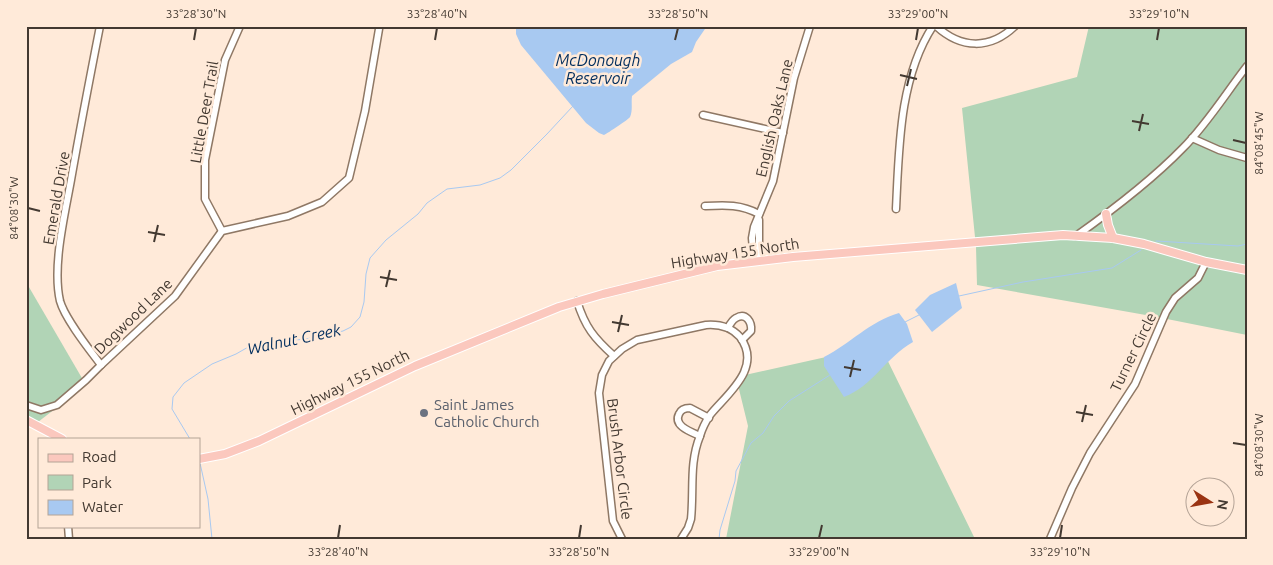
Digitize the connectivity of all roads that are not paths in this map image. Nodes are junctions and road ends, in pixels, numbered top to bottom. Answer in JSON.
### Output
{"nodes":[{"id":1,"x":100,"y":26,"type":"edge"},
{"id":2,"x":240,"y":26,"type":"edge"},
{"id":3,"x":378,"y":26,"type":"edge"},
{"id":4,"x":810,"y":26,"type":"edge"},
{"id":5,"x":934,"y":26,"type":"edge"},
{"id":6,"x":1015,"y":26,"type":"edge"},
{"id":7,"x":1247,"y":66,"type":"edge"},
{"id":8,"x":703,"y":115,"type":"dead end"},
{"id":9,"x":783,"y":133,"type":"junction"},
{"id":10,"x":1192,"y":138,"type":"junction"},
{"id":11,"x":1247,"y":158,"type":"edge"},
{"id":12,"x":705,"y":206,"type":"dead end"},
{"id":13,"x":896,"y":209,"type":"dead end"},
{"id":14,"x":759,"y":214,"type":"junction"},
{"id":15,"x":1106,"y":214,"type":"junction"},
{"id":16,"x":222,"y":231,"type":"junction"},
{"id":17,"x":1076,"y":236,"type":"junction"},
{"id":18,"x":1113,"y":238,"type":"junction"},
{"id":19,"x":756,"y":261,"type":"junction"},
{"id":20,"x":1206,"y":262,"type":"junction"},
{"id":21,"x":1247,"y":270,"type":"edge"},
{"id":22,"x":577,"y":301,"type":"junction"},
{"id":23,"x":728,"y":328,"type":"junction"},
{"id":24,"x":742,"y":340,"type":"junction"},
{"id":25,"x":614,"y":356,"type":"junction"},
{"id":26,"x":100,"y":365,"type":"junction"},
{"id":27,"x":26,"y":405,"type":"edge"},
{"id":28,"x":709,"y":418,"type":"junction"},
{"id":29,"x":26,"y":420,"type":"edge"},
{"id":30,"x":700,"y":436,"type":"junction"},
{"id":31,"x":60,"y":438,"type":"edge"},
{"id":32,"x":200,"y":459,"type":"edge"},
{"id":33,"x":622,"y":539,"type":"edge"},
{"id":34,"x":681,"y":539,"type":"edge"},
{"id":35,"x":1050,"y":539,"type":"edge"}],
"edges":[{"from":1,"to":26,"type":"street","name":"Emerald Drive"},
{"from":2,"to":16,"type":"street","name":"Little Deer Trail"},
{"from":3,"to":16,"type":"street"},
{"from":4,"to":9,"type":"street","name":"English Oaks Lane"},
{"from":5,"to":6,"type":"street"},
{"from":5,"to":13,"type":"street"},
{"from":7,"to":10,"type":"street"},
{"from":8,"to":9,"type":"street"},
{"from":9,"to":14,"type":"street","name":"English Oaks Lane"},
{"from":10,"to":11,"type":"street"},
{"from":10,"to":15,"type":"street"},
{"from":12,"to":14,"type":"street"},
{"from":14,"to":19,"type":"street","name":"English Oaks Lane"},
{"from":15,"to":17,"type":"street"},
{"from":15,"to":18,"type":"main road"},
{"from":16,"to":26,"type":"street","name":"Dogwood Lane"},
{"from":17,"to":18,"type":"main road","name":"Highway 155 North"},
{"from":17,"to":19,"type":"main road","name":"Highway 155 North"},
{"from":18,"to":20,"type":"main road","name":"Highway 155 North"},
{"from":19,"to":22,"type":"main road","name":"Highway 155 North"},
{"from":20,"to":21,"type":"main road","name":"Highway 155 North"},
{"from":20,"to":35,"type":"street","name":"Turner Circle"},
{"from":22,"to":25,"type":"street"},
{"from":22,"to":32,"type":"main road","name":"Highway 155 North"},
{"from":23,"to":24,"type":"street"},
{"from":23,"to":24,"type":"street"},
{"from":23,"to":25,"type":"street","name":"Brush Arbor Circle"},
{"from":24,"to":28,"type":"street"},
{"from":25,"to":33,"type":"street","name":"Brush Arbor Circle"},
{"from":26,"to":27,"type":"street","name":"Dogwood Lane"},
{"from":28,"to":30,"type":"street"},
{"from":28,"to":30,"type":"street"},
{"from":29,"to":31,"type":"main road"},
{"from":30,"to":34,"type":"street"}]}
